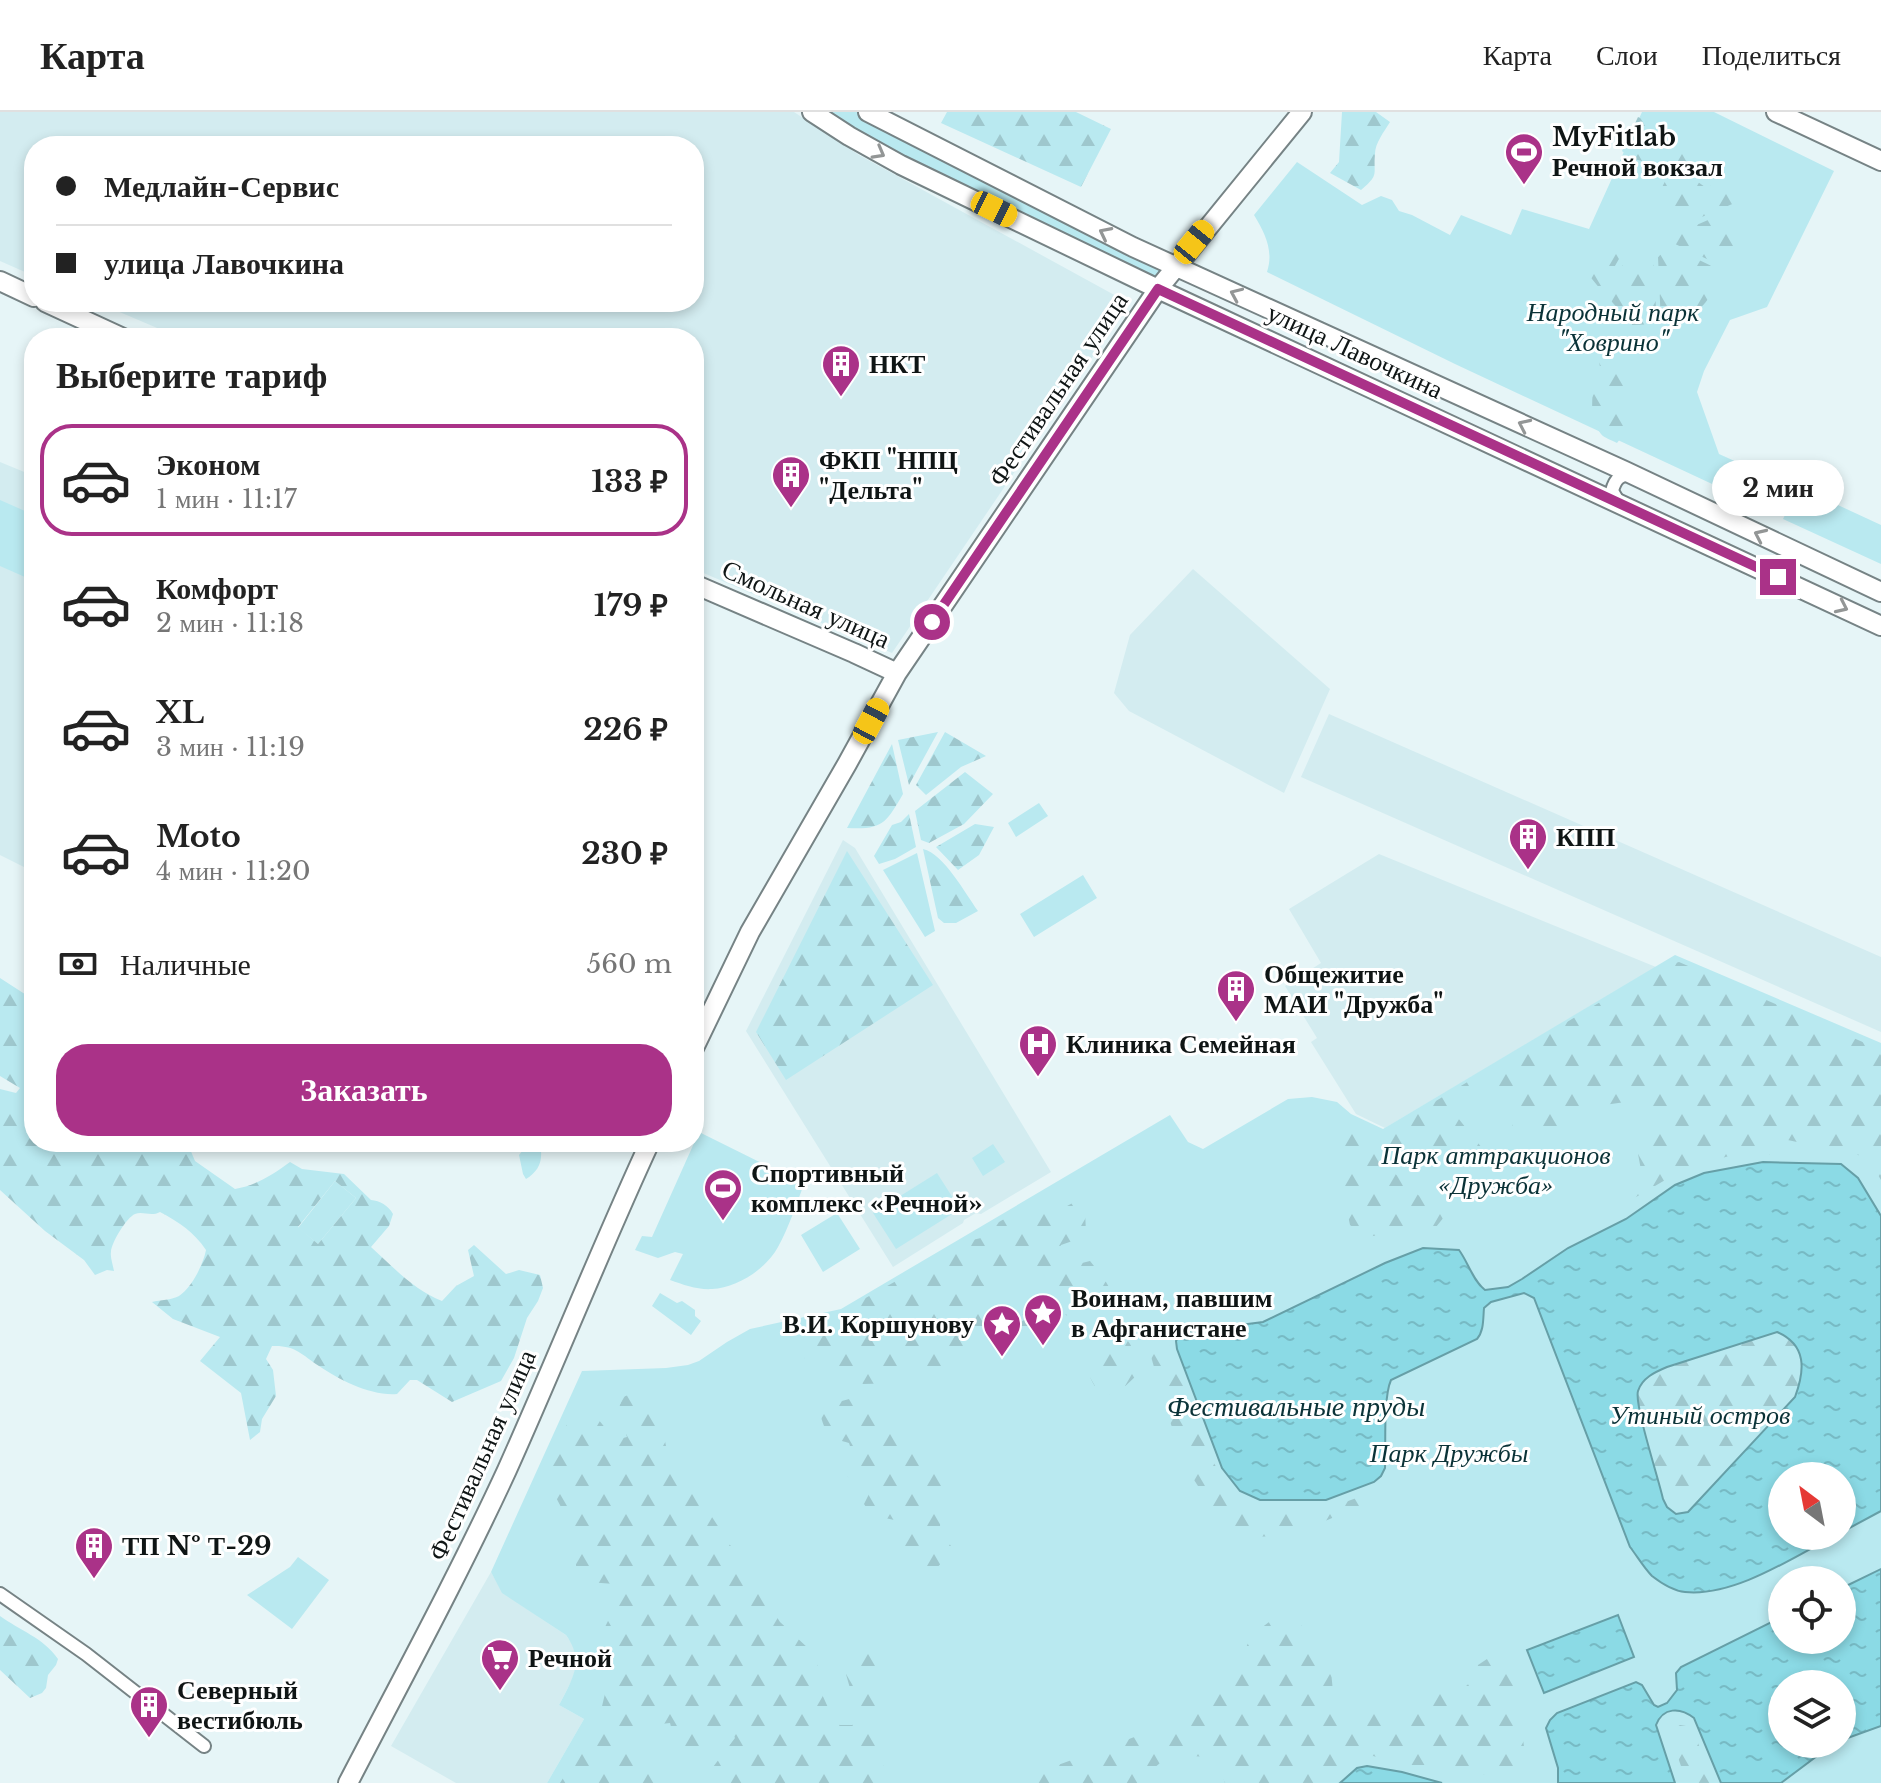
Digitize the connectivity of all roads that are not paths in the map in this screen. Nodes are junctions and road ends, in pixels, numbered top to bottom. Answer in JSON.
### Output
{"nodes":[{"id":1,"x":812,"y":112,"type":"edge"},
{"id":2,"x":868,"y":112,"type":"edge"},
{"id":3,"x":1302,"y":112,"type":"edge"},
{"id":4,"x":1776,"y":112,"type":"edge"},
{"id":5,"x":1881,"y":161,"type":"edge"},
{"id":6,"x":1176,"y":265,"type":"junction"},
{"id":7,"x":0,"y":281,"type":"edge"},
{"id":8,"x":1158,"y":289,"type":"junction"},
{"id":9,"x":24,"y":292,"type":"edge"},
{"id":10,"x":67,"y":312,"type":"edge"},
{"id":11,"x":101,"y":328,"type":"edge"},
{"id":12,"x":1633,"y":474,"type":"junction"},
{"id":13,"x":1620,"y":504,"type":"junction"},
{"id":14,"x":704,"y":588,"type":"edge"},
{"id":15,"x":1881,"y":592,"type":"edge"},
{"id":16,"x":1881,"y":626,"type":"edge"},
{"id":17,"x":897,"y":673,"type":"junction"},
{"id":18,"x":704,"y":1027,"type":"edge"},
{"id":19,"x":646,"y":1152,"type":"edge"},
{"id":20,"x":0,"y":1594,"type":"edge"},
{"id":21,"x":204,"y":1746,"type":"dead end"},
{"id":22,"x":348,"y":1783,"type":"edge"}],
"edges":[{"from":1,"to":8,"type":"main road","name":"улица Лавочкина","one_way":true},
{"from":6,"to":2,"type":"main road","name":"улица Лавочкина","one_way":true},
{"from":3,"to":6,"type":"main road","name":"Фестивальная улица"},
{"from":4,"to":5,"type":"main road"},
{"from":6,"to":8,"type":"main road","name":"Фестивальная улица"},
{"from":12,"to":6,"type":"main road","name":"улица Лавочкина","one_way":true},
{"from":7,"to":9,"type":"main road"},
{"from":8,"to":13,"type":"main road","name":"улица Лавочкина"},
{"from":8,"to":17,"type":"main road","name":"Фестивальная улица"},
{"from":10,"to":11,"type":"main road"},
{"from":12,"to":13,"type":"street"},
{"from":15,"to":12,"type":"main road","name":"улица Лавочкина","one_way":true},
{"from":13,"to":16,"type":"main road","name":"улица Лавочкина","one_way":true},
{"from":14,"to":17,"type":"main road","name":"Смольная улица"},
{"from":17,"to":18,"type":"main road","name":"Фестивальная улица"},
{"from":19,"to":22,"type":"main road","name":"Фестивальная улица"},
{"from":20,"to":21,"type":"street"}]}
